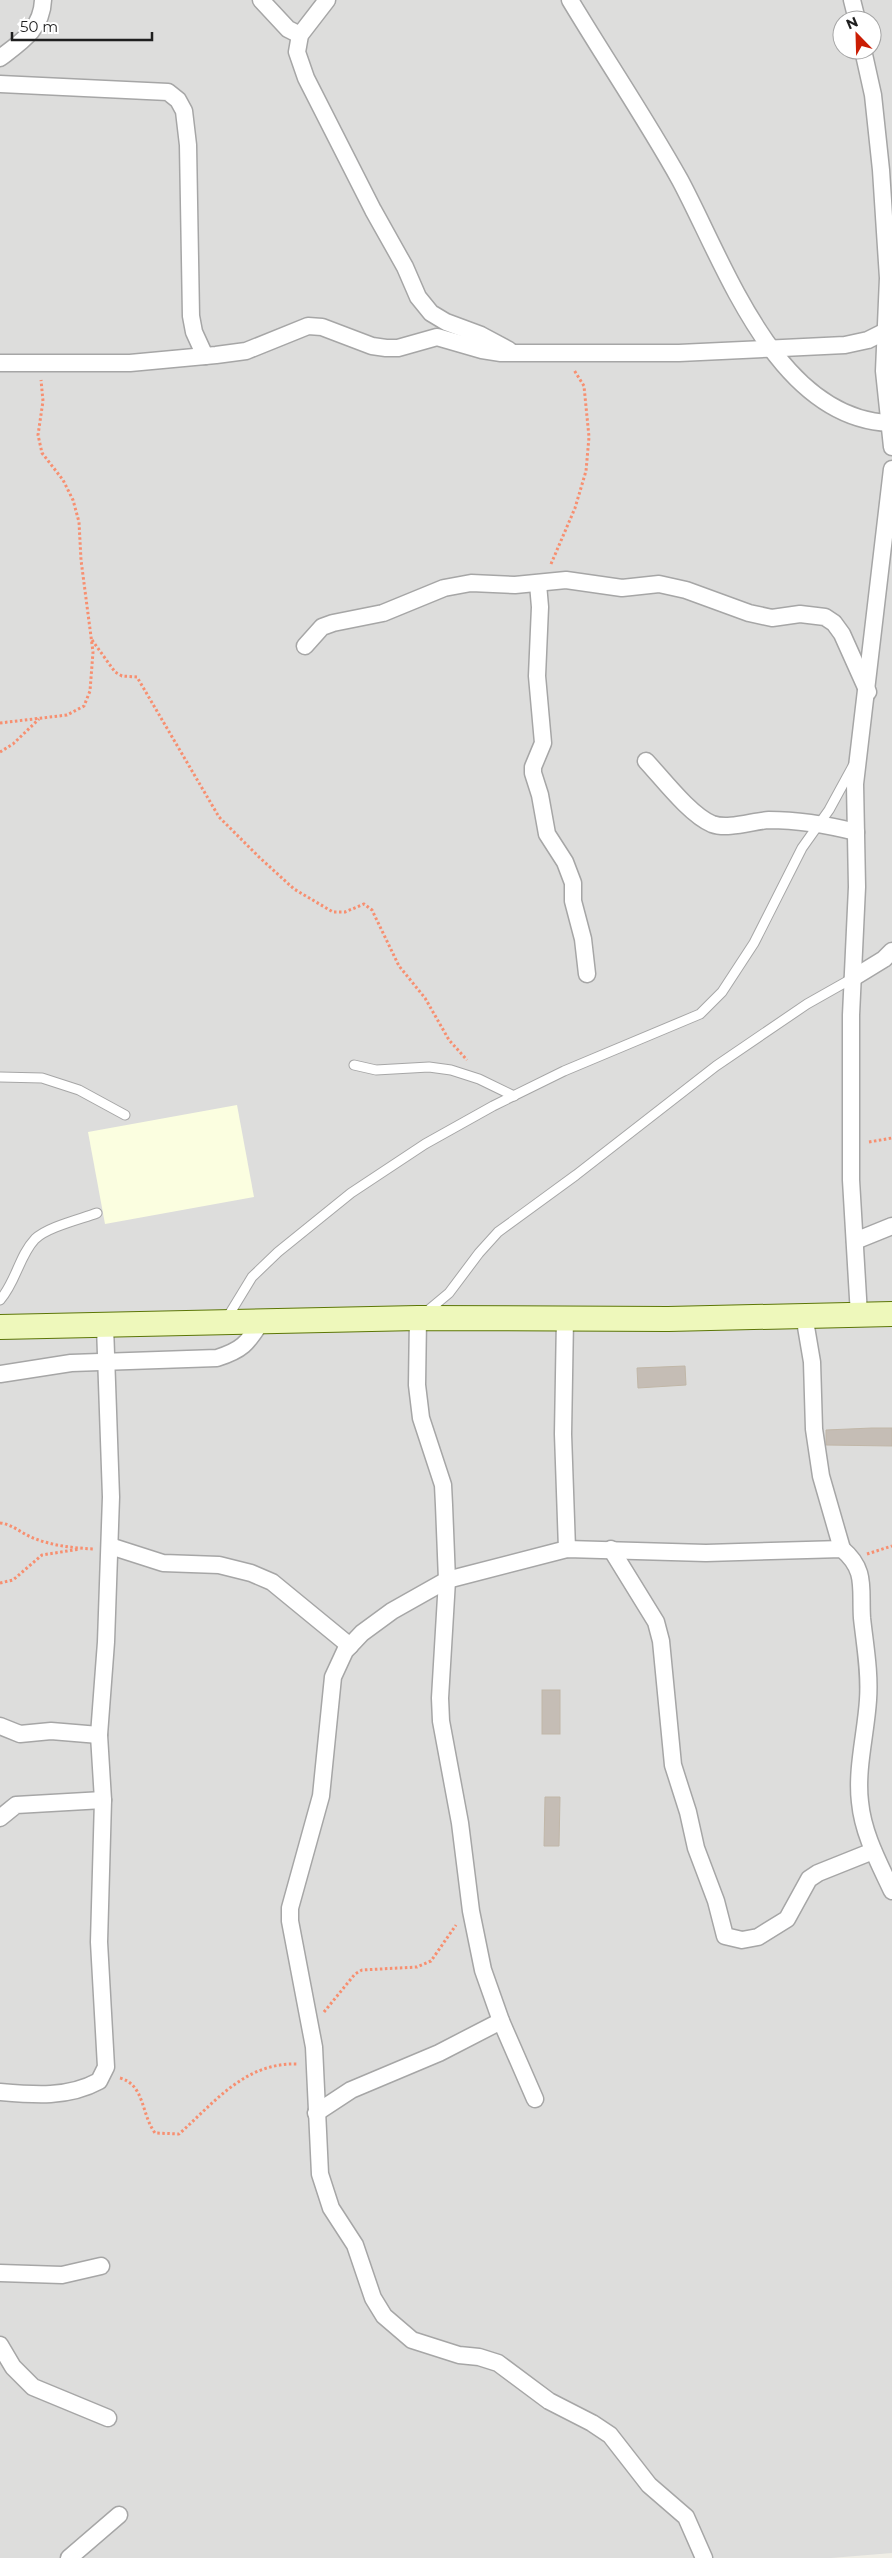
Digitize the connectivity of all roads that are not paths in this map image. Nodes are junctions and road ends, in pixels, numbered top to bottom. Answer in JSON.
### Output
{"nodes":[{"id":1,"x":43,"y":0,"type":"edge"},
{"id":2,"x":261,"y":0,"type":"edge"},
{"id":3,"x":327,"y":0,"type":"edge"},
{"id":4,"x":570,"y":0,"type":"edge"},
{"id":5,"x":300,"y":35,"type":"junction"},
{"id":6,"x":0,"y":58,"type":"edge"},
{"id":7,"x":865,"y":60,"type":"edge"},
{"id":8,"x":0,"y":84,"type":"edge"},
{"id":9,"x":890,"y":330,"type":"edge"},
{"id":10,"x":768,"y":348,"type":"junction"},
{"id":11,"x":514,"y":352,"type":"junction"},
{"id":12,"x":205,"y":356,"type":"junction"},
{"id":13,"x":0,"y":363,"type":"edge"},
{"id":14,"x":889,"y":423,"type":"junction"},
{"id":15,"x":892,"y":447,"type":"edge"},
{"id":16,"x":892,"y":468,"type":"edge"},
{"id":17,"x":541,"y":583,"type":"junction"},
{"id":18,"x":305,"y":646,"type":"dead end"},
{"id":19,"x":868,"y":692,"type":"junction"},
{"id":20,"x":859,"y":755,"type":"junction"},
{"id":21,"x":646,"y":761,"type":"dead end"},
{"id":22,"x":819,"y":824,"type":"junction"},
{"id":23,"x":856,"y":832,"type":"junction"},
{"id":24,"x":892,"y":951,"type":"edge"},
{"id":25,"x":587,"y":974,"type":"dead end"},
{"id":26,"x":854,"y":978,"type":"junction"},
{"id":27,"x":354,"y":1065,"type":"dead end"},
{"id":28,"x":0,"y":1077,"type":"edge"},
{"id":29,"x":514,"y":1096,"type":"junction"},
{"id":30,"x":125,"y":1115,"type":"dead end"},
{"id":31,"x":97,"y":1213,"type":"dead end"},
{"id":32,"x":892,"y":1226,"type":"edge"},
{"id":33,"x":855,"y":1241,"type":"junction"},
{"id":34,"x":0,"y":1300,"type":"edge"},
{"id":35,"x":892,"y":1314,"type":"edge"},
{"id":36,"x":804,"y":1315,"type":"junction"},
{"id":37,"x":860,"y":1315,"type":"junction"},
{"id":38,"x":418,"y":1318,"type":"junction"},
{"id":39,"x":565,"y":1318,"type":"junction"},
{"id":40,"x":261,"y":1322,"type":"junction"},
{"id":41,"x":224,"y":1323,"type":"junction"},
{"id":42,"x":105,"y":1326,"type":"junction"},
{"id":43,"x":0,"y":1327,"type":"edge"},
{"id":44,"x":106,"y":1362,"type":"junction"},
{"id":45,"x":0,"y":1374,"type":"edge"},
{"id":46,"x":109,"y":1548,"type":"junction"},
{"id":47,"x":567,"y":1549,"type":"junction"},
{"id":48,"x":611,"y":1549,"type":"junction"},
{"id":49,"x":847,"y":1553,"type":"junction"},
{"id":50,"x":447,"y":1580,"type":"junction"},
{"id":51,"x":350,"y":1646,"type":"junction"},
{"id":52,"x":0,"y":1726,"type":"edge"},
{"id":53,"x":99,"y":1735,"type":"junction"},
{"id":54,"x":103,"y":1800,"type":"junction"},
{"id":55,"x":0,"y":1818,"type":"edge"},
{"id":56,"x":873,"y":1851,"type":"junction"},
{"id":57,"x":892,"y":1891,"type":"edge"},
{"id":58,"x":501,"y":2021,"type":"junction"},
{"id":59,"x":0,"y":2092,"type":"edge"},
{"id":60,"x":535,"y":2099,"type":"dead end"},
{"id":61,"x":316,"y":2113,"type":"junction"},
{"id":62,"x":101,"y":2266,"type":"dead end"},
{"id":63,"x":0,"y":2273,"type":"edge"},
{"id":64,"x":0,"y":2345,"type":"edge"},
{"id":65,"x":108,"y":2418,"type":"dead end"},
{"id":66,"x":119,"y":2514,"type":"dead end"},
{"id":67,"x":69,"y":2558,"type":"edge"},
{"id":68,"x":704,"y":2558,"type":"edge"}],
"edges":[{"from":1,"to":6,"type":"street"},
{"from":2,"to":5,"type":"street"},
{"from":3,"to":5,"type":"street"},
{"from":4,"to":10,"type":"street"},
{"from":5,"to":11,"type":"street"},
{"from":7,"to":9,"type":"street"},
{"from":8,"to":12,"type":"street"},
{"from":9,"to":10,"type":"street"},
{"from":9,"to":14,"type":"street"},
{"from":10,"to":11,"type":"street"},
{"from":10,"to":14,"type":"street"},
{"from":11,"to":12,"type":"street"},
{"from":12,"to":13,"type":"street"},
{"from":14,"to":15,"type":"street"},
{"from":16,"to":19,"type":"street"},
{"from":17,"to":18,"type":"street"},
{"from":17,"to":19,"type":"street"},
{"from":17,"to":25,"type":"street"},
{"from":19,"to":20,"type":"street"},
{"from":20,"to":22,"type":"lane"},
{"from":20,"to":23,"type":"street"},
{"from":21,"to":22,"type":"street"},
{"from":22,"to":23,"type":"street"},
{"from":22,"to":29,"type":"lane"},
{"from":23,"to":26,"type":"street"},
{"from":24,"to":26,"type":"street"},
{"from":26,"to":33,"type":"street"},
{"from":26,"to":38,"type":"lane"},
{"from":27,"to":29,"type":"lane"},
{"from":28,"to":30,"type":"lane"},
{"from":29,"to":41,"type":"lane"},
{"from":31,"to":34,"type":"lane"},
{"from":32,"to":33,"type":"street"},
{"from":33,"to":37,"type":"street"},
{"from":35,"to":37,"type":"main road"},
{"from":36,"to":37,"type":"main road"},
{"from":36,"to":39,"type":"main road"},
{"from":36,"to":49,"type":"street"},
{"from":38,"to":39,"type":"main road"},
{"from":38,"to":40,"type":"main road"},
{"from":38,"to":50,"type":"street"},
{"from":39,"to":47,"type":"street"},
{"from":40,"to":41,"type":"main road"},
{"from":40,"to":44,"type":"street"},
{"from":41,"to":42,"type":"main road"},
{"from":42,"to":43,"type":"main road"},
{"from":42,"to":44,"type":"street"},
{"from":44,"to":45,"type":"street"},
{"from":44,"to":46,"type":"street"},
{"from":46,"to":51,"type":"street"},
{"from":46,"to":53,"type":"street"},
{"from":47,"to":48,"type":"street"},
{"from":47,"to":50,"type":"street"},
{"from":48,"to":49,"type":"street"},
{"from":48,"to":56,"type":"street"},
{"from":49,"to":56,"type":"street"},
{"from":50,"to":51,"type":"street"},
{"from":50,"to":58,"type":"street"},
{"from":51,"to":61,"type":"street"},
{"from":52,"to":53,"type":"street"},
{"from":53,"to":54,"type":"street"},
{"from":54,"to":55,"type":"street"},
{"from":54,"to":59,"type":"street"},
{"from":56,"to":57,"type":"street"},
{"from":58,"to":60,"type":"street"},
{"from":58,"to":61,"type":"street"},
{"from":61,"to":68,"type":"street"},
{"from":62,"to":63,"type":"street"},
{"from":64,"to":65,"type":"street"},
{"from":66,"to":67,"type":"street"}]}
